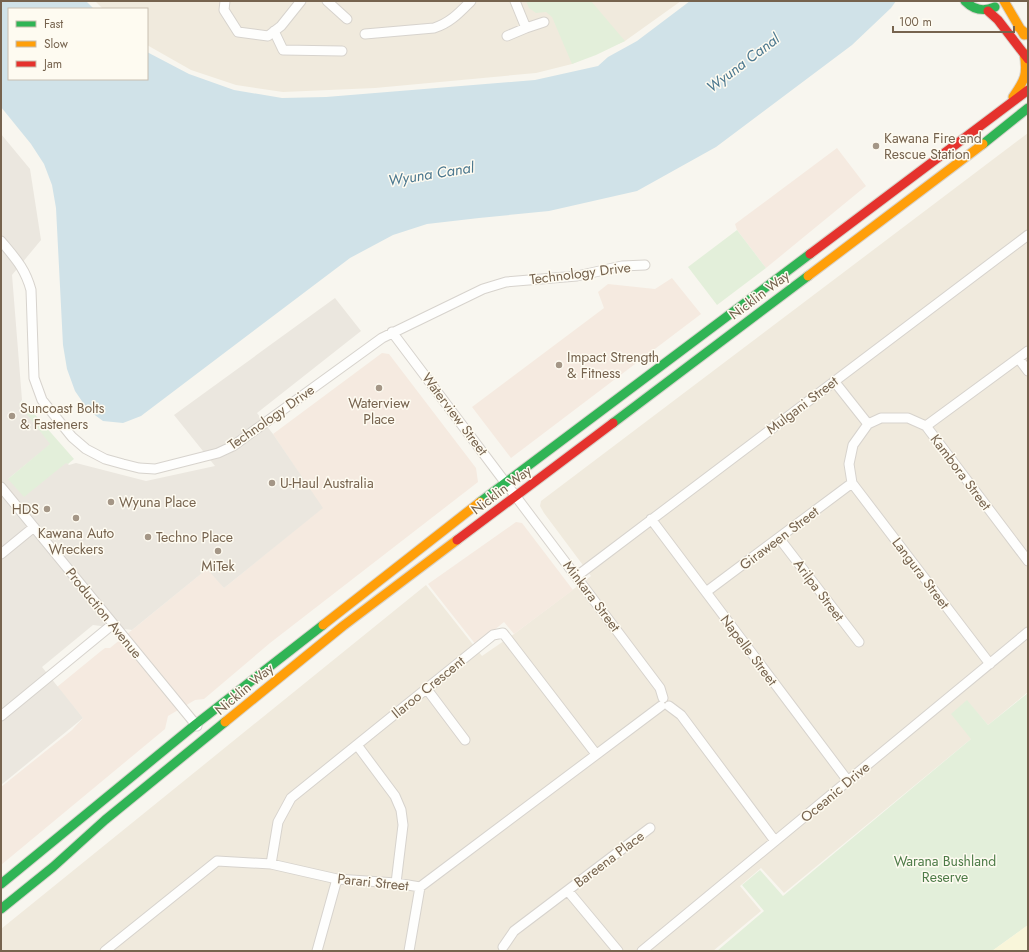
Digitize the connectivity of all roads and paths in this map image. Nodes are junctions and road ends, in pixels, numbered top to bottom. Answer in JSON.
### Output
{"nodes":[{"id":1,"x":224,"y":1,"type":"edge"},
{"id":2,"x":300,"y":1,"type":"edge"},
{"id":3,"x":327,"y":1,"type":"edge"},
{"id":4,"x":471,"y":1,"type":"edge"},
{"id":5,"x":516,"y":1,"type":"edge"},
{"id":6,"x":965,"y":1,"type":"edge"},
{"id":7,"x":1002,"y":1,"type":"edge"},
{"id":8,"x":988,"y":11,"type":"junction"},
{"id":9,"x":347,"y":18,"type":"dead end"},
{"id":10,"x":544,"y":22,"type":"dead end"},
{"id":11,"x":1018,"y":27,"type":"junction"},
{"id":12,"x":526,"y":28,"type":"junction"},
{"id":13,"x":274,"y":31,"type":"junction"},
{"id":14,"x":365,"y":34,"type":"dead end"},
{"id":15,"x":1028,"y":35,"type":"edge"},
{"id":16,"x":507,"y":36,"type":"dead end"},
{"id":17,"x":1028,"y":42,"type":"edge"},
{"id":18,"x":342,"y":51,"type":"dead end"},
{"id":19,"x":1026,"y":56,"type":"edge"},
{"id":20,"x":1028,"y":90,"type":"edge"},
{"id":21,"x":1009,"y":104,"type":"junction"},
{"id":22,"x":1028,"y":108,"type":"edge"},
{"id":23,"x":1028,"y":114,"type":"edge"},
{"id":24,"x":1018,"y":116,"type":"junction"},
{"id":25,"x":1028,"y":235,"type":"edge"},
{"id":26,"x":1,"y":241,"type":"edge"},
{"id":27,"x":645,"y":266,"type":"dead end"},
{"id":28,"x":392,"y":332,"type":"junction"},
{"id":29,"x":1028,"y":351,"type":"edge"},
{"id":30,"x":1019,"y":359,"type":"junction"},
{"id":31,"x":1028,"y":371,"type":"edge"},
{"id":32,"x":834,"y":381,"type":"junction"},
{"id":33,"x":868,"y":424,"type":"junction"},
{"id":34,"x":926,"y":426,"type":"junction"},
{"id":35,"x":506,"y":482,"type":"junction"},
{"id":36,"x":852,"y":483,"type":"junction"},
{"id":37,"x":1,"y":487,"type":"edge"},
{"id":38,"x":517,"y":496,"type":"junction"},
{"id":39,"x":651,"y":519,"type":"junction"},
{"id":40,"x":34,"y":527,"type":"junction"},
{"id":41,"x":779,"y":538,"type":"junction"},
{"id":42,"x":1,"y":554,"type":"edge"},
{"id":43,"x":1028,"y":562,"type":"edge"},
{"id":44,"x":577,"y":576,"type":"junction"},
{"id":45,"x":706,"y":592,"type":"junction"},
{"id":46,"x":113,"y":624,"type":"junction"},
{"id":47,"x":1028,"y":632,"type":"edge"},
{"id":48,"x":859,"y":642,"type":"dead end"},
{"id":49,"x":990,"y":664,"type":"junction"},
{"id":50,"x":426,"y":688,"type":"junction"},
{"id":51,"x":665,"y":703,"type":"junction"},
{"id":52,"x":1,"y":716,"type":"edge"},
{"id":53,"x":196,"y":724,"type":"junction"},
{"id":54,"x":206,"y":738,"type":"junction"},
{"id":55,"x":465,"y":740,"type":"dead end"},
{"id":56,"x":357,"y":745,"type":"junction"},
{"id":57,"x":596,"y":754,"type":"junction"},
{"id":58,"x":848,"y":781,"type":"junction"},
{"id":59,"x":650,"y":828,"type":"dead end"},
{"id":60,"x":775,"y":841,"type":"junction"},
{"id":61,"x":271,"y":864,"type":"junction"},
{"id":62,"x":337,"y":878,"type":"junction"},
{"id":63,"x":396,"y":883,"type":"junction"},
{"id":64,"x":1,"y":884,"type":"edge"},
{"id":65,"x":420,"y":887,"type":"junction"},
{"id":66,"x":568,"y":891,"type":"junction"},
{"id":67,"x":1,"y":909,"type":"edge"},
{"id":68,"x":502,"y":947,"type":"dead end"},
{"id":69,"x":105,"y":951,"type":"edge"},
{"id":70,"x":317,"y":951,"type":"edge"},
{"id":71,"x":409,"y":951,"type":"edge"},
{"id":72,"x":618,"y":951,"type":"edge"},
{"id":73,"x":642,"y":951,"type":"edge"}],
"edges":[{"from":1,"to":13,"type":"street"},
{"from":2,"to":13,"type":"street"},
{"from":3,"to":9,"type":"street"},
{"from":4,"to":14,"type":"street"},
{"from":5,"to":12,"type":"street"},
{"from":6,"to":8,"type":"main road"},
{"from":7,"to":8,"type":"main road"},
{"from":7,"to":11,"type":"main road"},
{"from":8,"to":19,"type":"main road"},
{"from":10,"to":12,"type":"street"},
{"from":11,"to":15,"type":"main road"},
{"from":11,"to":17,"type":"main road"},
{"from":12,"to":16,"type":"street"},
{"from":13,"to":18,"type":"street"},
{"from":19,"to":21,"type":"main road"},
{"from":20,"to":21,"type":"main road","name":"Nicklin Way"},
{"from":21,"to":35,"type":"main road","name":"Nicklin Way"},
{"from":22,"to":24,"type":"main road","name":"Nicklin Way"},
{"from":23,"to":24,"type":"main road"},
{"from":24,"to":38,"type":"main road","name":"Nicklin Way"},
{"from":25,"to":32,"type":"street","name":"Mulgani Street"},
{"from":26,"to":28,"type":"street","name":"Technology Drive"},
{"from":27,"to":28,"type":"street","name":"Technology Drive"},
{"from":28,"to":35,"type":"street","name":"Waterview Street"},
{"from":29,"to":30,"type":"street"},
{"from":30,"to":31,"type":"street"},
{"from":30,"to":34,"type":"street"},
{"from":32,"to":33,"type":"street"},
{"from":32,"to":39,"type":"street","name":"Mulgani Street"},
{"from":33,"to":34,"type":"street","name":"Kambora Street"},
{"from":33,"to":36,"type":"street"},
{"from":34,"to":43,"type":"street","name":"Kambora Street"},
{"from":35,"to":38,"type":"street","name":"Waterview Street"},
{"from":35,"to":53,"type":"main road","name":"Nicklin Way"},
{"from":36,"to":41,"type":"street","name":"Giraween Street"},
{"from":36,"to":49,"type":"street","name":"Langura Street"},
{"from":37,"to":40,"type":"street","name":"Production Avenue"},
{"from":38,"to":44,"type":"street","name":"Minkara Street"},
{"from":38,"to":54,"type":"main road","name":"Nicklin Way"},
{"from":39,"to":44,"type":"street","name":"Mulgani Street"},
{"from":39,"to":45,"type":"street","name":"Napelle Street"},
{"from":40,"to":42,"type":"street"},
{"from":40,"to":46,"type":"street","name":"Production Avenue"},
{"from":41,"to":45,"type":"street","name":"Giraween Street"},
{"from":41,"to":48,"type":"street","name":"Arilpa Street"},
{"from":44,"to":51,"type":"street","name":"Minkara Street"},
{"from":45,"to":58,"type":"street","name":"Napelle Street"},
{"from":46,"to":52,"type":"street"},
{"from":46,"to":53,"type":"street","name":"Production Avenue"},
{"from":47,"to":49,"type":"street","name":"Oceanic Drive"},
{"from":49,"to":58,"type":"street","name":"Oceanic Drive"},
{"from":50,"to":55,"type":"street"},
{"from":50,"to":56,"type":"street","name":"Ilaroo Crescent"},
{"from":50,"to":57,"type":"street","name":"Ilaroo Crescent"},
{"from":51,"to":57,"type":"street","name":"Parari Street"},
{"from":51,"to":60,"type":"street","name":"Minkara Street"},
{"from":53,"to":54,"type":"street","name":"Production Avenue"},
{"from":53,"to":64,"type":"main road","name":"Nicklin Way"},
{"from":54,"to":67,"type":"main road","name":"Nicklin Way"},
{"from":56,"to":61,"type":"street","name":"Ilaroo Crescent"},
{"from":56,"to":63,"type":"street"},
{"from":57,"to":65,"type":"street","name":"Parari Street"},
{"from":58,"to":60,"type":"street","name":"Oceanic Drive"},
{"from":59,"to":66,"type":"street","name":"Bareena Place"},
{"from":60,"to":73,"type":"street","name":"Oceanic Drive"},
{"from":61,"to":62,"type":"street","name":"Parari Street"},
{"from":61,"to":69,"type":"street","name":"Parari Street"},
{"from":62,"to":63,"type":"street","name":"Parari Street"},
{"from":62,"to":70,"type":"street"},
{"from":63,"to":65,"type":"street","name":"Parari Street"},
{"from":65,"to":71,"type":"street"},
{"from":66,"to":68,"type":"street","name":"Bareena Place"},
{"from":66,"to":72,"type":"street","name":"Bareena Place"}]}
